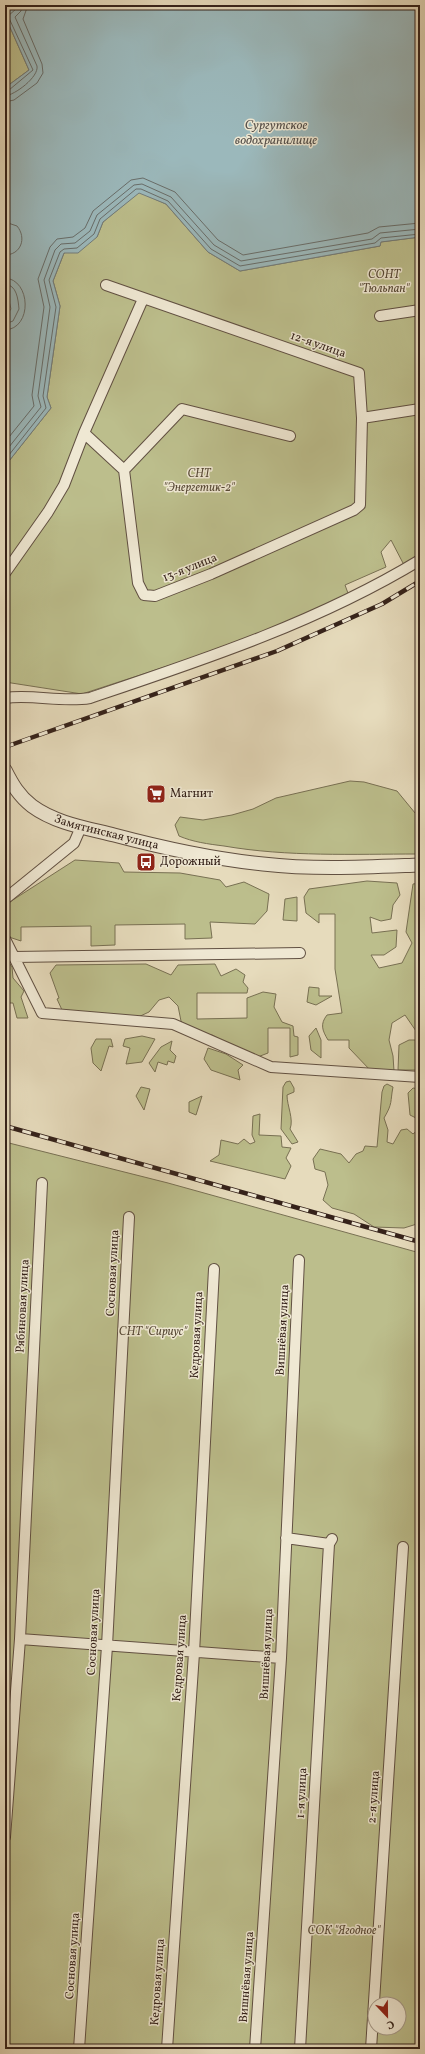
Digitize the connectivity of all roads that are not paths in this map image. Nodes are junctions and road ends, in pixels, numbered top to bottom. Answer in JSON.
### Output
{"nodes":[{"id":1,"x":106,"y":285,"type":"dead end"},
{"id":2,"x":143,"y":299,"type":"junction"},
{"id":3,"x":420,"y":310,"type":"edge"},
{"id":4,"x":380,"y":316,"type":"dead end"},
{"id":5,"x":420,"y":410,"type":"edge"},
{"id":6,"x":362,"y":418,"type":"junction"},
{"id":7,"x":84,"y":433,"type":"junction"},
{"id":8,"x":290,"y":436,"type":"dead end"},
{"id":9,"x":124,"y":470,"type":"junction"},
{"id":10,"x":360,"y":505,"type":"joint"},
{"id":11,"x":420,"y":560,"type":"edge"},
{"id":12,"x":5,"y":573,"type":"edge"},
{"id":13,"x":5,"y":698,"type":"edge"},
{"id":14,"x":5,"y":770,"type":"edge"},
{"id":15,"x":81,"y":826,"type":"junction"},
{"id":16,"x":420,"y":865,"type":"edge"},
{"id":17,"x":5,"y":899,"type":"edge"},
{"id":18,"x":5,"y":939,"type":"edge"},
{"id":19,"x":300,"y":952,"type":"dead end"},
{"id":20,"x":14,"y":958,"type":"junction"},
{"id":21,"x":420,"y":1077,"type":"edge"},
{"id":22,"x":42,"y":1183,"type":"dead end"},
{"id":23,"x":129,"y":1217,"type":"dead end"},
{"id":24,"x":299,"y":1260,"type":"dead end"},
{"id":25,"x":214,"y":1269,"type":"dead end"},
{"id":26,"x":286,"y":1538,"type":"junction"},
{"id":27,"x":403,"y":1547,"type":"dead end"},
{"id":28,"x":20,"y":1639,"type":"junction"},
{"id":29,"x":107,"y":1646,"type":"junction"},
{"id":30,"x":194,"y":1653,"type":"junction"},
{"id":31,"x":281,"y":1658,"type":"junction"},
{"id":32,"x":5,"y":1837,"type":"edge"},
{"id":33,"x":79,"y":2049,"type":"edge"},
{"id":34,"x":167,"y":2049,"type":"edge"},
{"id":35,"x":255,"y":2049,"type":"edge"},
{"id":36,"x":300,"y":2049,"type":"edge"},
{"id":37,"x":371,"y":2049,"type":"edge"}],
"edges":[{"from":1,"to":2,"type":"street","name":"12-я улица"},
{"from":2,"to":6,"type":"street","name":"12-я улица"},
{"from":2,"to":7,"type":"street"},
{"from":3,"to":4,"type":"street"},
{"from":5,"to":6,"type":"street"},
{"from":6,"to":10,"type":"street","name":"12-я улица"},
{"from":7,"to":9,"type":"street"},
{"from":7,"to":12,"type":"street"},
{"from":8,"to":9,"type":"street"},
{"from":9,"to":10,"type":"street","name":"13-я улица"},
{"from":11,"to":13,"type":"street"},
{"from":14,"to":15,"type":"street","name":"Замятинская улица"},
{"from":15,"to":16,"type":"street","name":"Замятинская улица"},
{"from":15,"to":17,"type":"street"},
{"from":18,"to":20,"type":"street"},
{"from":19,"to":20,"type":"street"},
{"from":20,"to":21,"type":"street"},
{"from":22,"to":28,"type":"street","name":"Рябиновая улица"},
{"from":23,"to":29,"type":"street","name":"Сосновая улица"},
{"from":24,"to":26,"type":"street","name":"Вишнёвая улица"},
{"from":25,"to":30,"type":"street","name":"Кедровая улица"},
{"from":26,"to":31,"type":"street","name":"Вишнёвая улица"},
{"from":26,"to":36,"type":"street","name":"1-я улица"},
{"from":27,"to":37,"type":"street","name":"2-я улица"},
{"from":28,"to":29,"type":"street"},
{"from":28,"to":32,"type":"street","name":"Рябиновая улица"},
{"from":29,"to":30,"type":"street"},
{"from":29,"to":33,"type":"street","name":"Сосновая улица"},
{"from":30,"to":31,"type":"street"},
{"from":30,"to":34,"type":"street","name":"Кедровая улица"},
{"from":31,"to":35,"type":"street","name":"Вишнёвая улица"}]}
